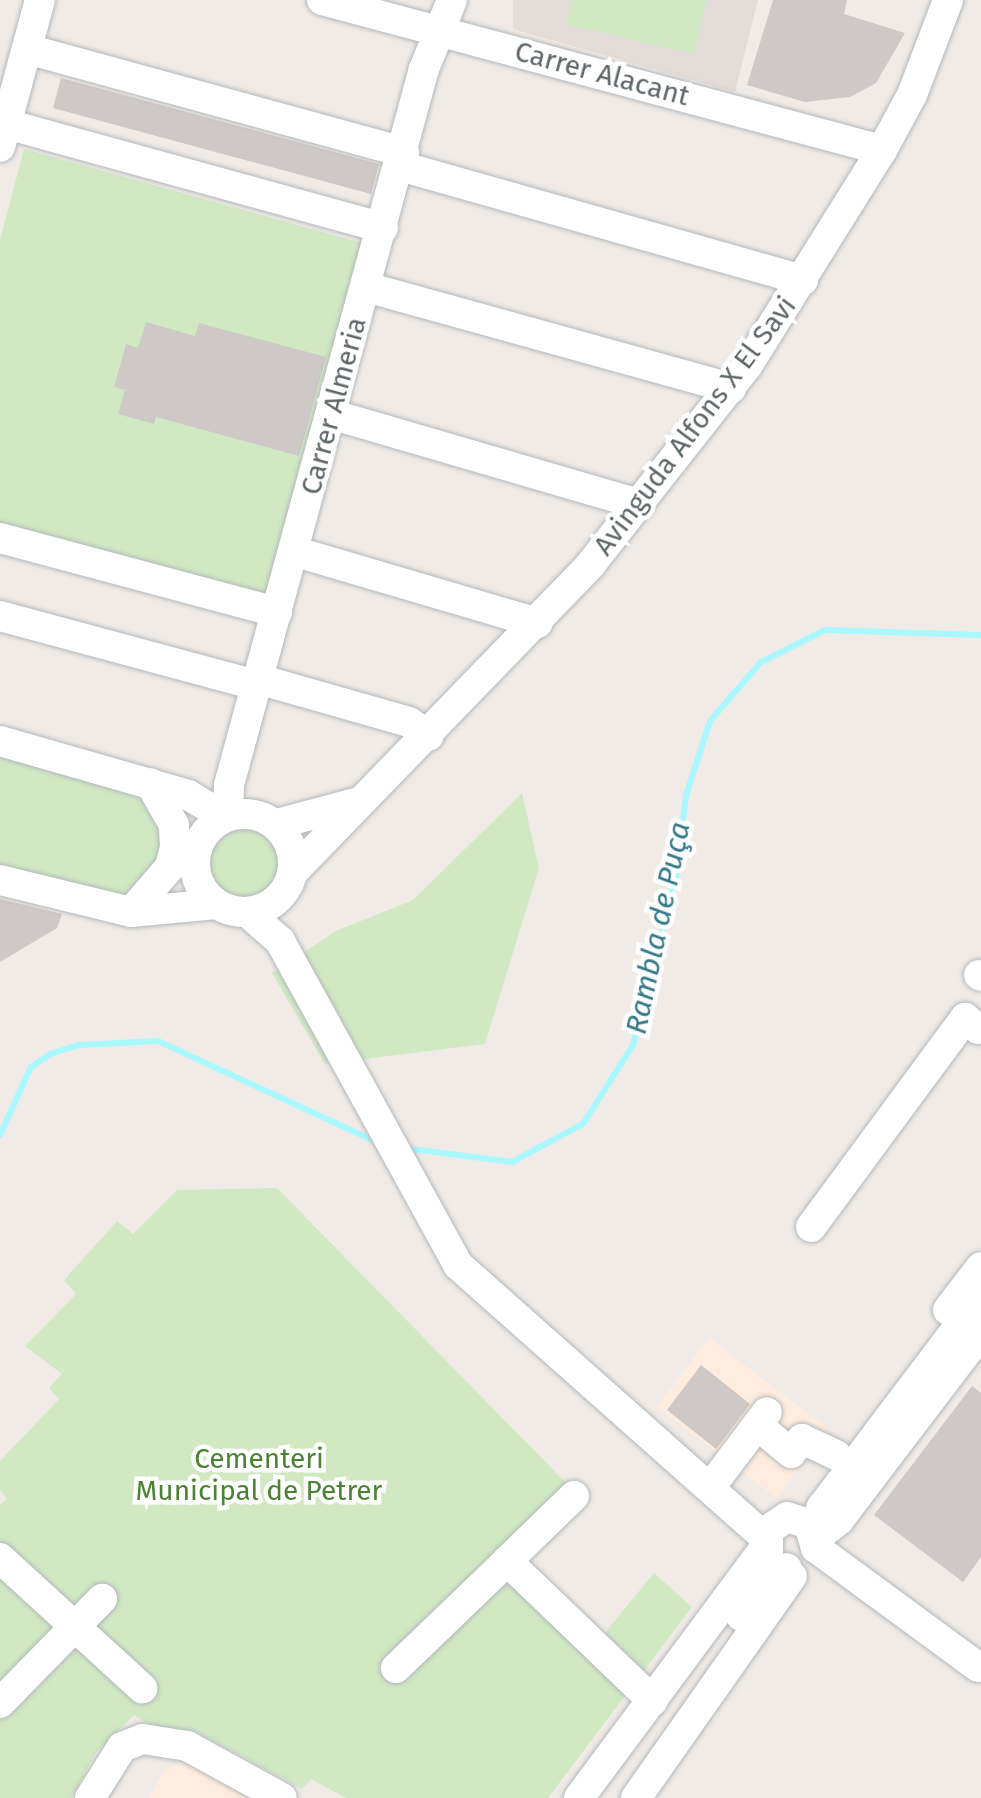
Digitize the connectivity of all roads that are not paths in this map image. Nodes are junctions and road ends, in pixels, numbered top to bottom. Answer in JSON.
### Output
{"nodes":[{"id":1,"x":40,"y":0,"type":"edge"},
{"id":2,"x":322,"y":0,"type":"edge"},
{"id":3,"x":452,"y":0,"type":"edge"},
{"id":4,"x":948,"y":0,"type":"edge"},
{"id":5,"x":443,"y":31,"type":"junction"},
{"id":6,"x":17,"y":54,"type":"edge"},
{"id":7,"x":3,"y":136,"type":"edge"},
{"id":8,"x":882,"y":150,"type":"junction"},
{"id":9,"x":402,"y":159,"type":"junction"},
{"id":10,"x":383,"y":228,"type":"junction"},
{"id":11,"x":803,"y":280,"type":"junction"},
{"id":12,"x":366,"y":287,"type":"junction"},
{"id":13,"x":731,"y":388,"type":"junction"},
{"id":14,"x":334,"y":415,"type":"junction"},
{"id":15,"x":639,"y":504,"type":"junction"},
{"id":16,"x":0,"y":538,"type":"edge"},
{"id":17,"x":294,"y":551,"type":"junction"},
{"id":18,"x":276,"y":612,"type":"junction"},
{"id":19,"x":0,"y":616,"type":"edge"},
{"id":20,"x":538,"y":622,"type":"junction"},
{"id":21,"x":257,"y":682,"type":"junction"},
{"id":22,"x":429,"y":736,"type":"junction"},
{"id":23,"x":0,"y":741,"type":"edge"},
{"id":24,"x":150,"y":784,"type":"junction"},
{"id":25,"x":366,"y":800,"type":"junction"},
{"id":26,"x":218,"y":811,"type":"junction"},
{"id":27,"x":276,"y":824,"type":"junction"},
{"id":28,"x":293,"y":872,"type":"junction"},
{"id":29,"x":0,"y":880,"type":"edge"},
{"id":30,"x":277,"y":900,"type":"junction"},
{"id":31,"x":216,"y":904,"type":"junction"},
{"id":32,"x":131,"y":912,"type":"junction"},
{"id":33,"x":247,"y":912,"type":"junction"},
{"id":34,"x":280,"y":941,"type":"junction"},
{"id":35,"x":980,"y":1029,"type":"edge"},
{"id":36,"x":812,"y":1227,"type":"dead end"},
{"id":37,"x":981,"y":1267,"type":"edge"},
{"id":38,"x":981,"y":1297,"type":"edge"},
{"id":39,"x":981,"y":1333,"type":"edge"},
{"id":40,"x":673,"y":1450,"type":"junction"},
{"id":41,"x":840,"y":1467,"type":"junction"},
{"id":42,"x":718,"y":1477,"type":"junction"},
{"id":43,"x":574,"y":1496,"type":"dead end"},
{"id":44,"x":798,"y":1544,"type":"junction"},
{"id":45,"x":0,"y":1558,"type":"edge"},
{"id":46,"x":507,"y":1560,"type":"junction"},
{"id":47,"x":102,"y":1599,"type":"dead end"},
{"id":48,"x":75,"y":1627,"type":"junction"},
{"id":49,"x":978,"y":1667,"type":"dead end"},
{"id":50,"x":396,"y":1668,"type":"dead end"},
{"id":51,"x":142,"y":1688,"type":"dead end"},
{"id":52,"x":653,"y":1701,"type":"junction"},
{"id":53,"x":0,"y":1704,"type":"edge"},
{"id":54,"x":90,"y":1798,"type":"edge"},
{"id":55,"x":282,"y":1798,"type":"edge"},
{"id":56,"x":579,"y":1798,"type":"edge"},
{"id":57,"x":604,"y":1798,"type":"edge"},
{"id":58,"x":636,"y":1798,"type":"edge"}],
"edges":[{"from":1,"to":6,"type":"street"},
{"from":2,"to":5,"type":"street","name":"Carrer Alacant"},
{"from":3,"to":5,"type":"street","name":"Carrer Almeria"},
{"from":4,"to":8,"type":"street","name":"Avinguda Alfons X El Savi"},
{"from":5,"to":8,"type":"street","name":"Carrer Alacant"},
{"from":5,"to":9,"type":"street","name":"Carrer Almeria"},
{"from":6,"to":7,"type":"street"},
{"from":6,"to":9,"type":"street"},
{"from":7,"to":10,"type":"street"},
{"from":8,"to":11,"type":"street","name":"Avinguda Alfons X El Savi"},
{"from":9,"to":10,"type":"street","name":"Carrer Almeria"},
{"from":9,"to":11,"type":"street"},
{"from":10,"to":12,"type":"street","name":"Carrer Almeria"},
{"from":11,"to":13,"type":"street","name":"Avinguda Alfons X El Savi"},
{"from":12,"to":13,"type":"street"},
{"from":12,"to":14,"type":"street","name":"Carrer Almeria"},
{"from":13,"to":15,"type":"street","name":"Avinguda Alfons X El Savi"},
{"from":14,"to":15,"type":"street"},
{"from":14,"to":17,"type":"street","name":"Carrer Almeria"},
{"from":15,"to":20,"type":"street","name":"Avinguda Alfons X El Savi"},
{"from":16,"to":18,"type":"street"},
{"from":17,"to":18,"type":"street","name":"Carrer Almeria"},
{"from":17,"to":20,"type":"street"},
{"from":18,"to":21,"type":"street","name":"Carrer Almeria"},
{"from":19,"to":21,"type":"street"},
{"from":20,"to":22,"type":"street","name":"Avinguda Alfons X El Savi"},
{"from":21,"to":22,"type":"street"},
{"from":21,"to":26,"type":"street","name":"Carrer Almeria"},
{"from":22,"to":25,"type":"street","name":"Avinguda Alfons X El Savi"},
{"from":23,"to":24,"type":"street"},
{"from":24,"to":26,"type":"street"},
{"from":24,"to":32,"type":"street"},
{"from":25,"to":27,"type":"street"},
{"from":25,"to":28,"type":"street","name":"Avinguda Alfons X El Savi"},
{"from":26,"to":27,"type":"street"},
{"from":26,"to":31,"type":"street"},
{"from":27,"to":28,"type":"street"},
{"from":28,"to":30,"type":"street"},
{"from":29,"to":32,"type":"street"},
{"from":30,"to":33,"type":"street"},
{"from":30,"to":34,"type":"street"},
{"from":31,"to":32,"type":"street"},
{"from":31,"to":33,"type":"street"},
{"from":33,"to":34,"type":"street"},
{"from":34,"to":40,"type":"street"},
{"from":35,"to":36,"type":"street"},
{"from":37,"to":41,"type":"street"},
{"from":38,"to":41,"type":"street"},
{"from":39,"to":44,"type":"street"},
{"from":40,"to":42,"type":"street"},
{"from":40,"to":44,"type":"street"},
{"from":41,"to":42,"type":"street"},
{"from":41,"to":44,"type":"street"},
{"from":42,"to":44,"type":"street"},
{"from":43,"to":46,"type":"street"},
{"from":44,"to":49,"type":"street"},
{"from":44,"to":52,"type":"street"},
{"from":44,"to":57,"type":"street"},
{"from":44,"to":58,"type":"street"},
{"from":45,"to":48,"type":"street"},
{"from":46,"to":50,"type":"street"},
{"from":46,"to":52,"type":"street"},
{"from":47,"to":48,"type":"street"},
{"from":48,"to":51,"type":"street"},
{"from":48,"to":53,"type":"street"},
{"from":52,"to":56,"type":"street"},
{"from":54,"to":55,"type":"street"}]}
